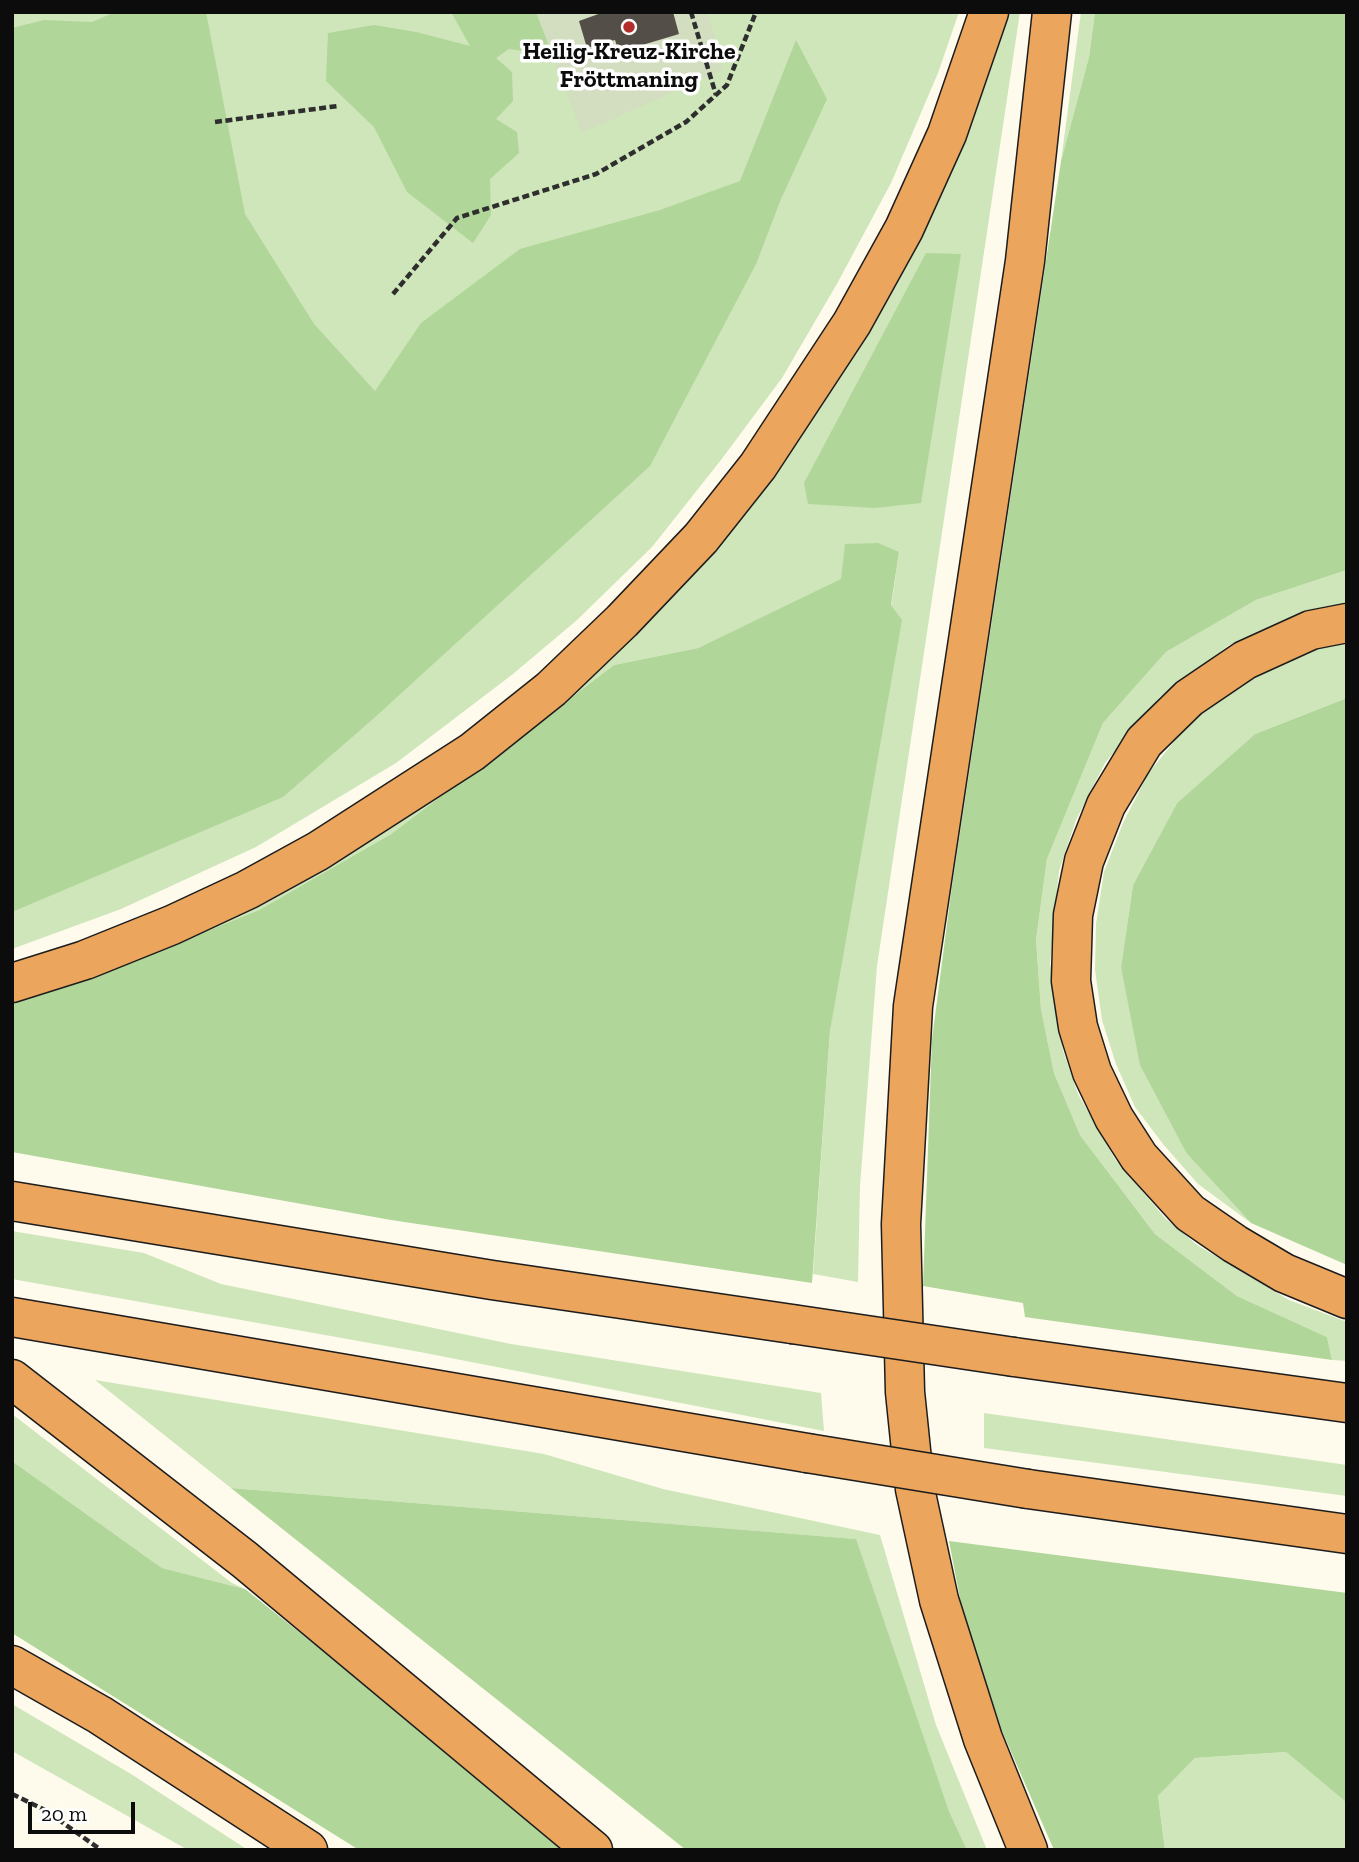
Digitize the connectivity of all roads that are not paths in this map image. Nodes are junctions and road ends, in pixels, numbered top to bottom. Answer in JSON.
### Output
{"nodes":[{"id":1,"x":989,"y":12,"type":"edge"},
{"id":2,"x":1052,"y":12,"type":"edge"},
{"id":3,"x":1347,"y":623,"type":"edge"},
{"id":4,"x":12,"y":983,"type":"edge"},
{"id":5,"x":12,"y":1201,"type":"edge"},
{"id":6,"x":1347,"y":1299,"type":"edge"},
{"id":7,"x":12,"y":1317,"type":"edge"},
{"id":8,"x":12,"y":1380,"type":"edge"},
{"id":9,"x":1347,"y":1403,"type":"edge"},
{"id":10,"x":1347,"y":1534,"type":"edge"},
{"id":11,"x":12,"y":1665,"type":"edge"},
{"id":12,"x":308,"y":1850,"type":"edge"},
{"id":13,"x":593,"y":1850,"type":"edge"},
{"id":14,"x":1028,"y":1850,"type":"edge"}],
"edges":[{"from":1,"to":4,"type":"highway"},
{"from":2,"to":14,"type":"highway"},
{"from":3,"to":6,"type":"highway"},
{"from":5,"to":9,"type":"highway","bridge":true},
{"from":7,"to":10,"type":"highway","bridge":true},
{"from":8,"to":13,"type":"highway"},
{"from":11,"to":12,"type":"highway"}]}
